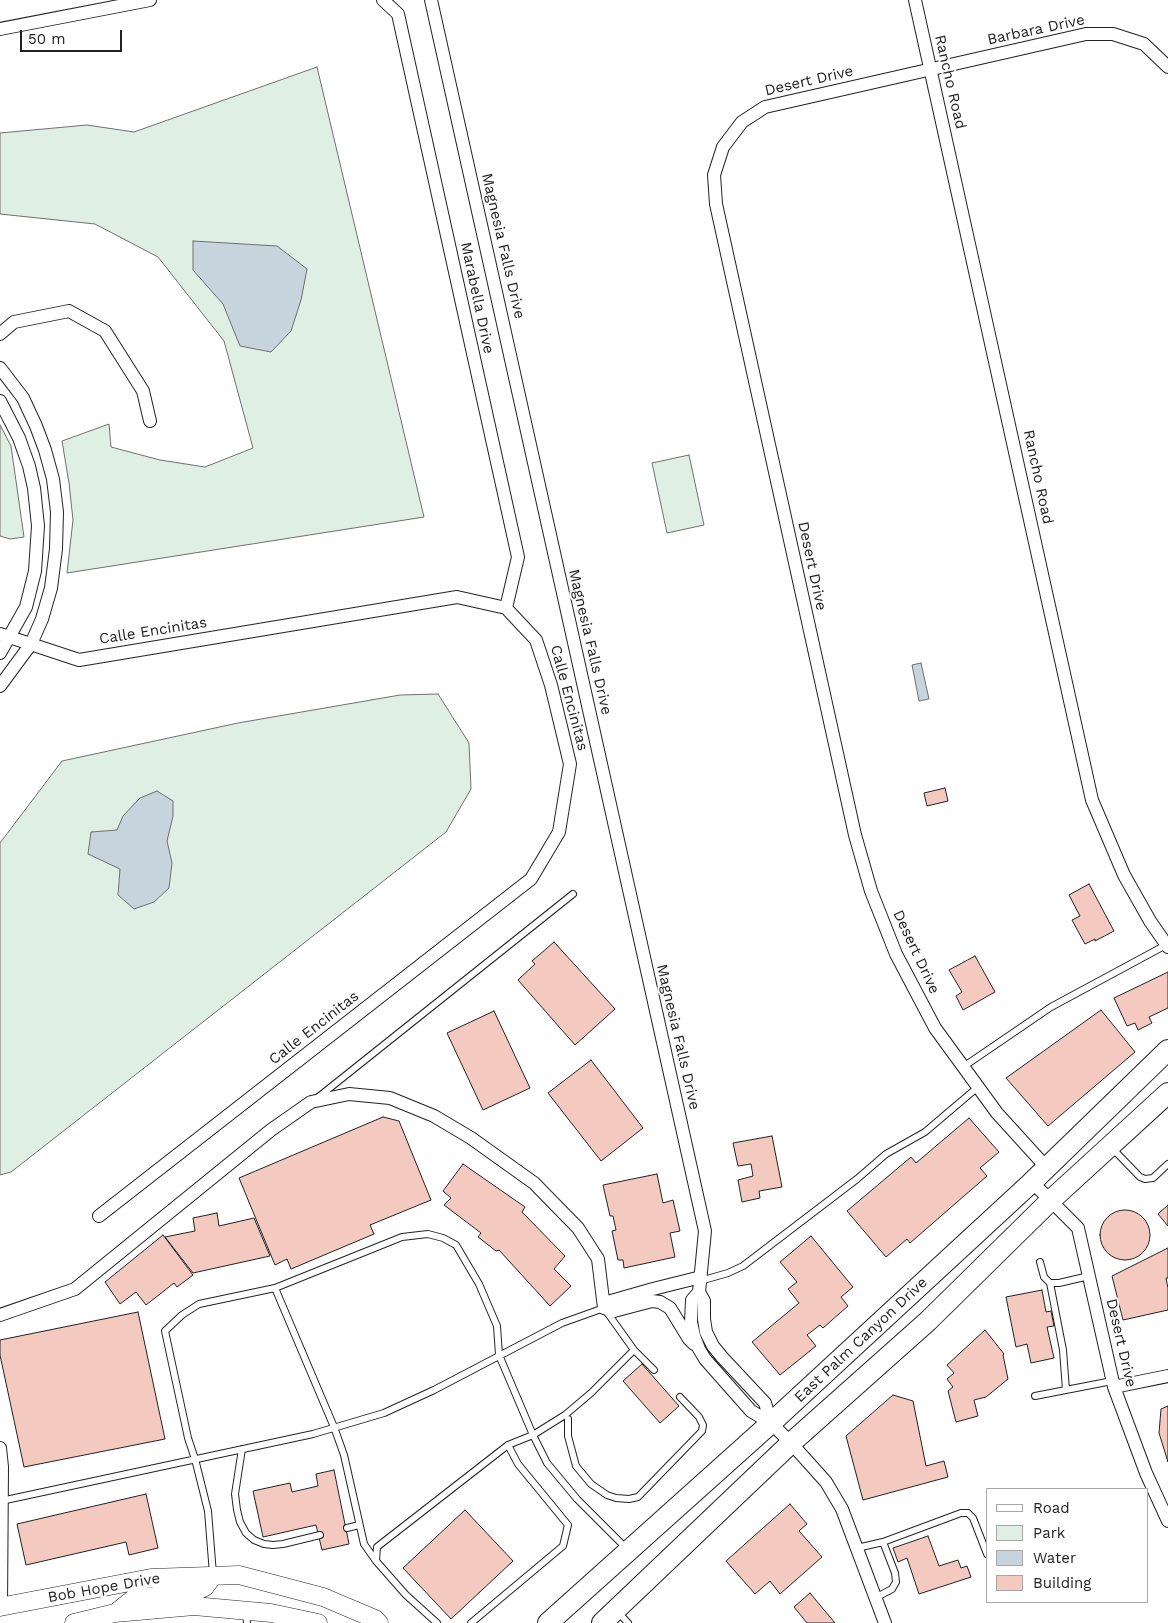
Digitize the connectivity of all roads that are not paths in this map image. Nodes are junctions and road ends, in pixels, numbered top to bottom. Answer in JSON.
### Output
{"nodes":[{"id":1,"x":150,"y":0,"type":"edge"},
{"id":2,"x":383,"y":0,"type":"edge"},
{"id":3,"x":431,"y":0,"type":"edge"},
{"id":4,"x":915,"y":0,"type":"edge"},
{"id":5,"x":0,"y":29,"type":"edge"},
{"id":6,"x":1168,"y":67,"type":"edge"},
{"id":7,"x":931,"y":70,"type":"junction"},
{"id":8,"x":0,"y":334,"type":"edge"},
{"id":9,"x":0,"y":368,"type":"edge"},
{"id":10,"x":0,"y":401,"type":"edge"},
{"id":11,"x":150,"y":421,"type":"dead end"},
{"id":12,"x":506,"y":608,"type":"junction"},
{"id":13,"x":5,"y":636,"type":"edge"},
{"id":14,"x":30,"y":644,"type":"junction"},
{"id":15,"x":0,"y":653,"type":"edge"},
{"id":16,"x":0,"y":686,"type":"edge"},
{"id":17,"x":573,"y":894,"type":"dead end"},
{"id":18,"x":1167,"y":946,"type":"edge"},
{"id":19,"x":1168,"y":1050,"type":"edge"},
{"id":20,"x":964,"y":1067,"type":"junction"},
{"id":21,"x":978,"y":1087,"type":"junction"},
{"id":22,"x":1168,"y":1093,"type":"edge"},
{"id":23,"x":311,"y":1102,"type":"junction"},
{"id":24,"x":1110,"y":1146,"type":"junction"},
{"id":25,"x":1168,"y":1164,"type":"edge"},
{"id":26,"x":1046,"y":1168,"type":"junction"},
{"id":27,"x":1032,"y":1182,"type":"junction"},
{"id":28,"x":1050,"y":1200,"type":"junction"},
{"id":29,"x":99,"y":1216,"type":"dead end"},
{"id":30,"x":1040,"y":1262,"type":"dead end"},
{"id":31,"x":1089,"y":1276,"type":"junction"},
{"id":32,"x":700,"y":1283,"type":"junction"},
{"id":33,"x":1050,"y":1283,"type":"junction"},
{"id":34,"x":275,"y":1288,"type":"junction"},
{"id":35,"x":604,"y":1308,"type":"junction"},
{"id":36,"x":0,"y":1315,"type":"edge"},
{"id":37,"x":634,"y":1350,"type":"junction"},
{"id":38,"x":701,"y":1352,"type":"junction"},
{"id":39,"x":499,"y":1355,"type":"junction"},
{"id":40,"x":654,"y":1370,"type":"dead end"},
{"id":41,"x":1168,"y":1376,"type":"edge"},
{"id":42,"x":1113,"y":1384,"type":"junction"},
{"id":43,"x":1066,"y":1390,"type":"junction"},
{"id":44,"x":1035,"y":1396,"type":"dead end"},
{"id":45,"x":680,"y":1397,"type":"dead end"},
{"id":46,"x":568,"y":1419,"type":"dead end"},
{"id":47,"x":771,"y":1423,"type":"junction"},
{"id":48,"x":334,"y":1428,"type":"junction"},
{"id":49,"x":533,"y":1435,"type":"junction"},
{"id":50,"x":792,"y":1443,"type":"junction"},
{"id":51,"x":508,"y":1446,"type":"junction"},
{"id":52,"x":0,"y":1448,"type":"edge"},
{"id":53,"x":242,"y":1449,"type":"junction"},
{"id":54,"x":195,"y":1459,"type":"junction"},
{"id":55,"x":2,"y":1501,"type":"junction"},
{"id":56,"x":1168,"y":1521,"type":"edge"},
{"id":57,"x":359,"y":1525,"type":"junction"},
{"id":58,"x":347,"y":1528,"type":"dead end"},
{"id":59,"x":320,"y":1535,"type":"dead end"},
{"id":60,"x":883,"y":1542,"type":"junction"},
{"id":61,"x":857,"y":1548,"type":"junction"},
{"id":62,"x":629,"y":1551,"type":"junction"},
{"id":63,"x":986,"y":1551,"type":"edge"},
{"id":64,"x":376,"y":1561,"type":"junction"},
{"id":65,"x":213,"y":1576,"type":"junction"},
{"id":66,"x":874,"y":1598,"type":"junction"},
{"id":67,"x":0,"y":1607,"type":"edge"},
{"id":68,"x":115,"y":1613,"type":"junction"},
{"id":69,"x":247,"y":1617,"type":"edge"},
{"id":70,"x":615,"y":1619,"type":"edge"},
{"id":71,"x":883,"y":1622,"type":"edge"},
{"id":72,"x":74,"y":1623,"type":"edge"},
{"id":73,"x":318,"y":1623,"type":"edge"},
{"id":74,"x":380,"y":1623,"type":"edge"},
{"id":75,"x":437,"y":1623,"type":"edge"},
{"id":76,"x":471,"y":1623,"type":"edge"},
{"id":77,"x":548,"y":1623,"type":"edge"}],
"edges":[{"from":1,"to":5,"type":"street"},
{"from":2,"to":12,"type":"street","name":"Marabella Drive"},
{"from":3,"to":32,"type":"street","name":"Magnesia Falls Drive"},
{"from":4,"to":7,"type":"street","name":"Rancho Road"},
{"from":6,"to":7,"type":"street","name":"Barbara Drive"},
{"from":7,"to":18,"type":"street","name":"Rancho Road"},
{"from":7,"to":20,"type":"street","name":"Desert Drive"},
{"from":8,"to":11,"type":"street"},
{"from":9,"to":14,"type":"street"},
{"from":10,"to":13,"type":"street"},
{"from":12,"to":14,"type":"street","name":"Calle Encinitas"},
{"from":12,"to":29,"type":"street","name":"Calle Encinitas"},
{"from":13,"to":14,"type":"street","name":"Calle Encinitas"},
{"from":13,"to":15,"type":"street"},
{"from":14,"to":16,"type":"street"},
{"from":17,"to":23,"type":"lane"},
{"from":18,"to":20,"type":"lane"},
{"from":19,"to":26,"type":"main road","name":"East Palm Canyon Drive"},
{"from":20,"to":21,"type":"street","name":"Desert Drive"},
{"from":21,"to":26,"type":"street","name":"Desert Drive"},
{"from":21,"to":32,"type":"lane"},
{"from":22,"to":24,"type":"main road","name":"East Palm Canyon Drive"},
{"from":23,"to":35,"type":"street"},
{"from":23,"to":36,"type":"street"},
{"from":24,"to":25,"type":"lane"},
{"from":24,"to":28,"type":"main road","name":"East Palm Canyon Drive"},
{"from":26,"to":27,"type":"main road","name":"East Palm Canyon Drive"},
{"from":27,"to":28,"type":"street","name":"Desert Drive"},
{"from":27,"to":47,"type":"main road","name":"East Palm Canyon Drive"},
{"from":28,"to":31,"type":"street","name":"Desert Drive"},
{"from":28,"to":50,"type":"main road","name":"East Palm Canyon Drive"},
{"from":30,"to":33,"type":"lane"},
{"from":31,"to":33,"type":"lane"},
{"from":31,"to":42,"type":"street","name":"Desert Drive"},
{"from":32,"to":35,"type":"street"},
{"from":32,"to":38,"type":"street","name":"Magnesia Falls Drive"},
{"from":32,"to":47,"type":"street","name":"Magnesia Falls Drive"},
{"from":33,"to":43,"type":"lane"},
{"from":34,"to":39,"type":"lane"},
{"from":34,"to":48,"type":"lane"},
{"from":34,"to":54,"type":"lane"},
{"from":35,"to":37,"type":"lane"},
{"from":35,"to":38,"type":"street"},
{"from":35,"to":39,"type":"lane"},
{"from":37,"to":40,"type":"lane"},
{"from":37,"to":49,"type":"lane"},
{"from":38,"to":47,"type":"street","name":"Magnesia Falls Drive"},
{"from":39,"to":48,"type":"lane"},
{"from":39,"to":49,"type":"lane"},
{"from":41,"to":42,"type":"street"},
{"from":42,"to":43,"type":"lane"},
{"from":42,"to":56,"type":"street","name":"Desert Drive"},
{"from":43,"to":44,"type":"lane"},
{"from":45,"to":46,"type":"lane"},
{"from":47,"to":50,"type":"street","name":"Magnesia Falls Drive"},
{"from":47,"to":62,"type":"main road","name":"East Palm Canyon Drive"},
{"from":48,"to":53,"type":"lane"},
{"from":48,"to":57,"type":"lane"},
{"from":49,"to":51,"type":"lane"},
{"from":49,"to":62,"type":"lane"},
{"from":50,"to":61,"type":"street","name":"Magnesia Falls Drive"},
{"from":50,"to":70,"type":"main road","name":"East Palm Canyon Drive"},
{"from":51,"to":64,"type":"lane"},
{"from":51,"to":76,"type":"lane"},
{"from":52,"to":55,"type":"street"},
{"from":53,"to":54,"type":"lane"},
{"from":53,"to":59,"type":"lane"},
{"from":54,"to":55,"type":"lane"},
{"from":54,"to":65,"type":"lane"},
{"from":55,"to":67,"type":"street"},
{"from":57,"to":58,"type":"lane"},
{"from":57,"to":64,"type":"lane"},
{"from":60,"to":61,"type":"lane"},
{"from":60,"to":63,"type":"lane"},
{"from":60,"to":66,"type":"lane"},
{"from":61,"to":66,"type":"street","name":"Magnesia Falls Drive"},
{"from":62,"to":77,"type":"main road","name":"East Palm Canyon Drive"},
{"from":64,"to":75,"type":"lane"},
{"from":65,"to":67,"type":"main road","name":"Bob Hope Drive"},
{"from":65,"to":68,"type":"main road"},
{"from":65,"to":74,"type":"main road","name":"Bob Hope Drive"},
{"from":66,"to":71,"type":"street","name":"Magnesia Falls Drive"},
{"from":68,"to":69,"type":"main road","name":"Bob Hope Drive"},
{"from":68,"to":72,"type":"main road","name":"Bob Hope Drive"},
{"from":69,"to":73,"type":"main road","name":"Bob Hope Drive"}]}
